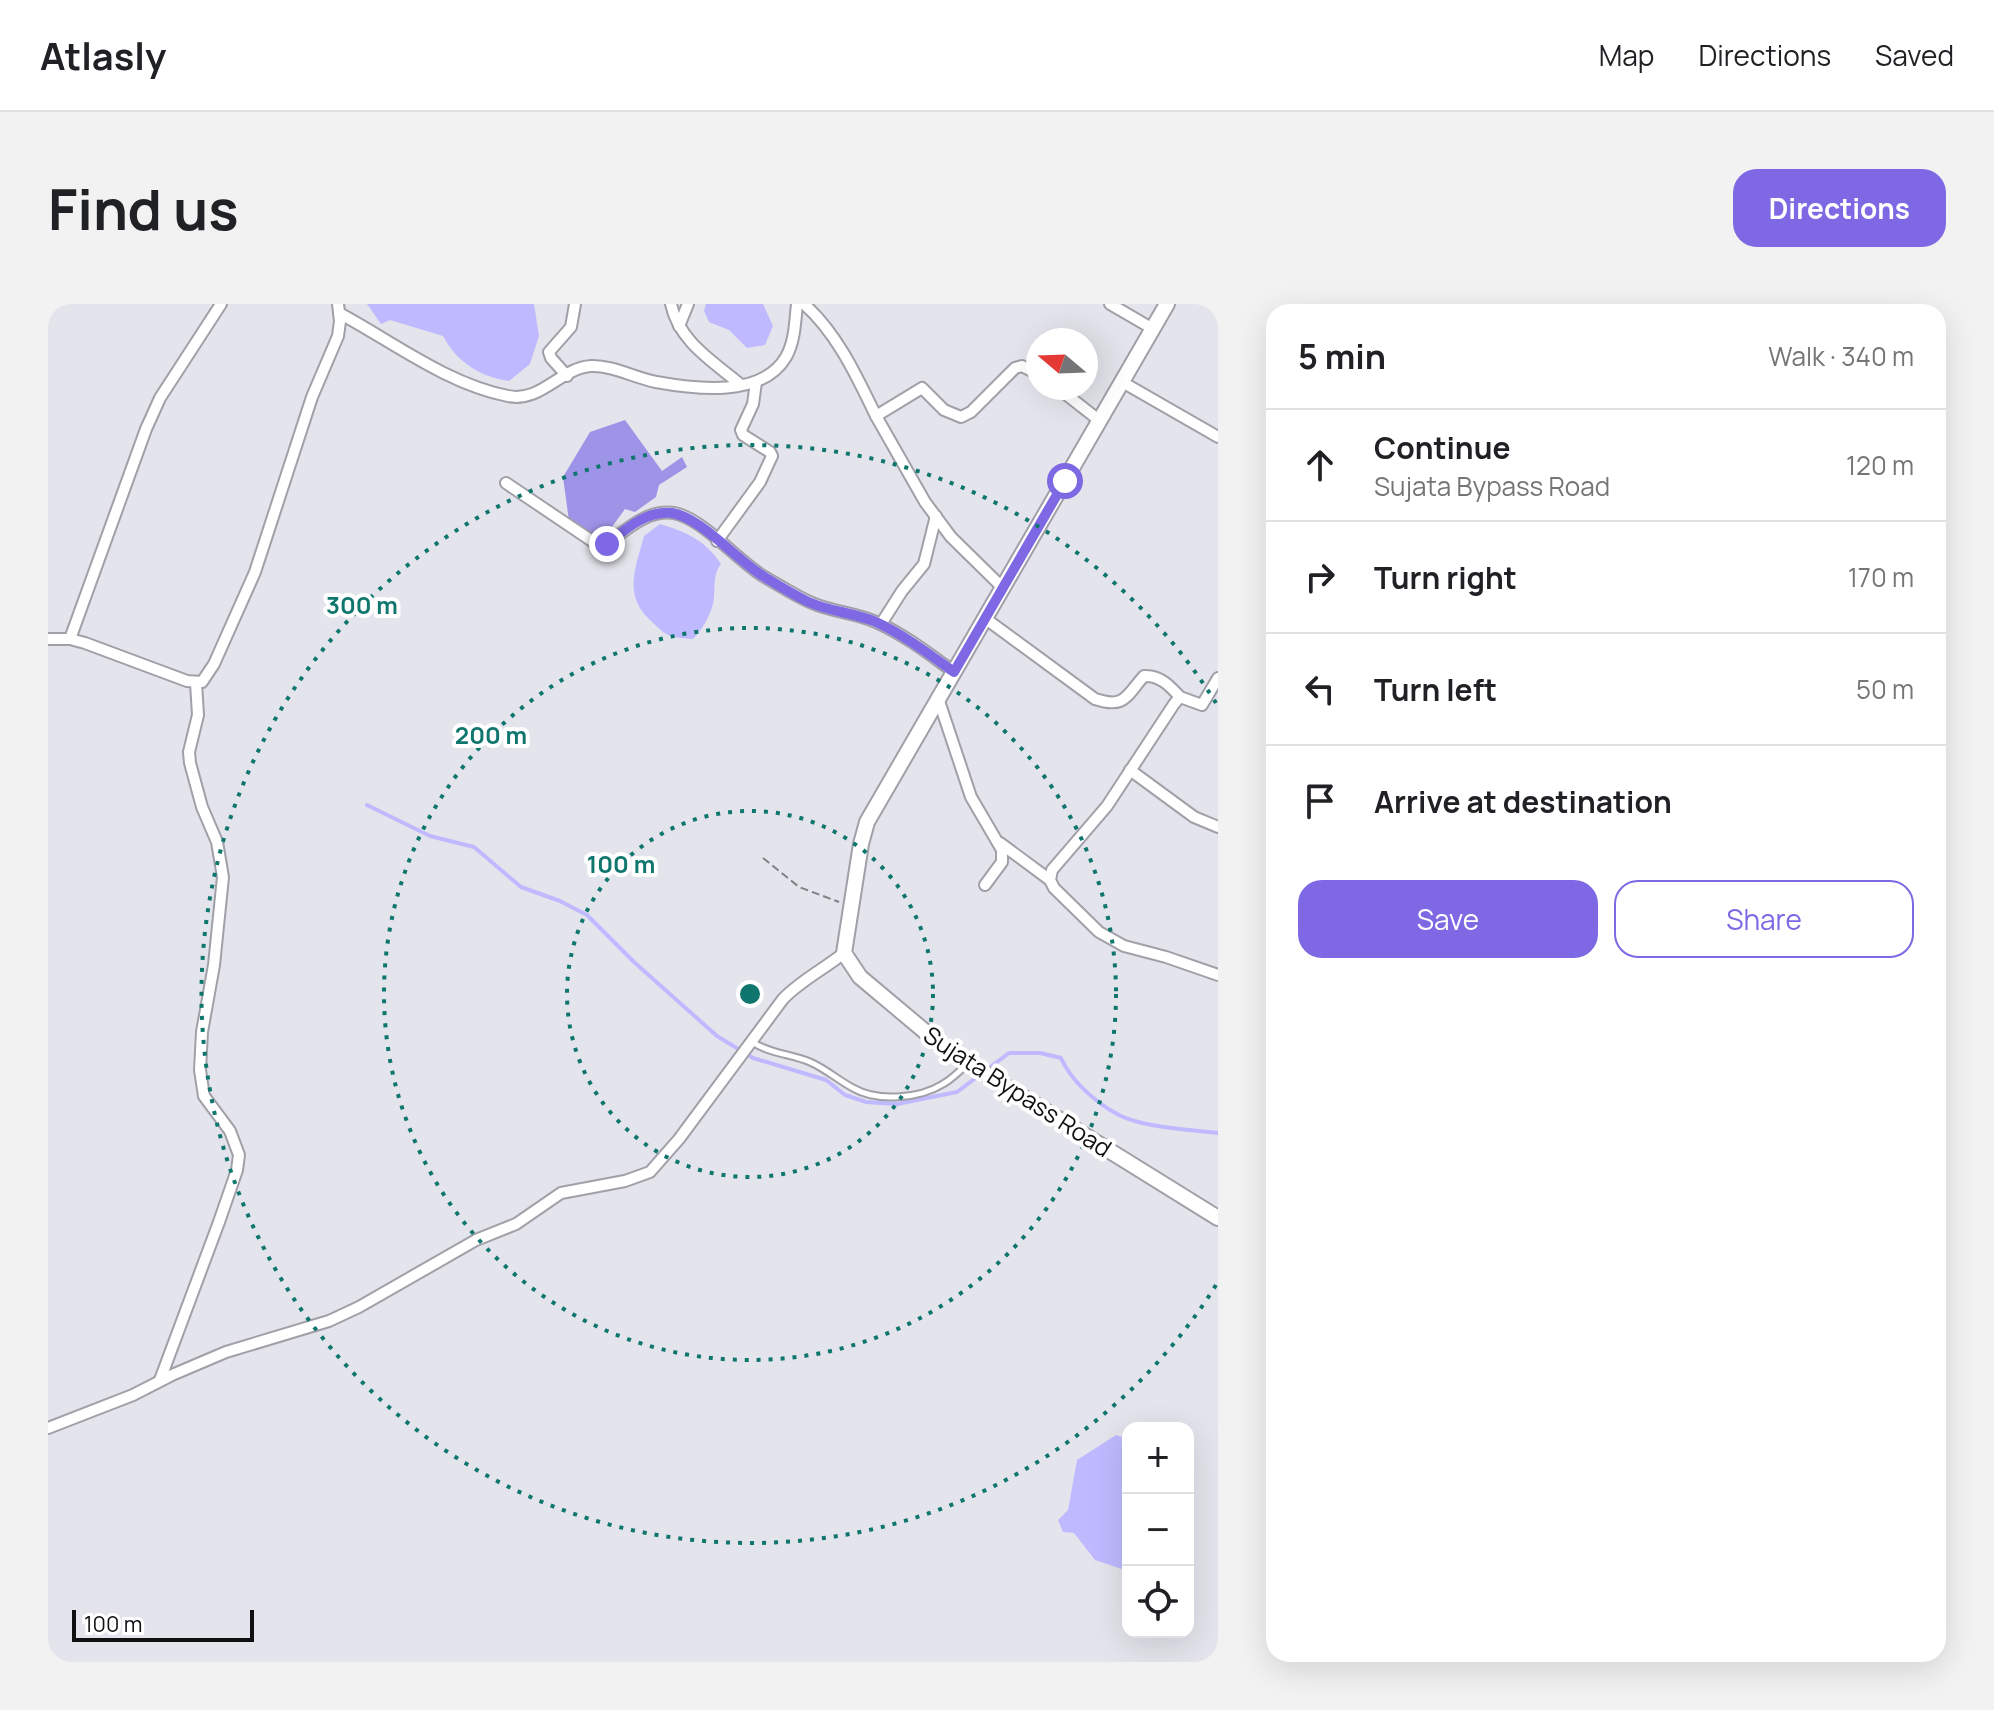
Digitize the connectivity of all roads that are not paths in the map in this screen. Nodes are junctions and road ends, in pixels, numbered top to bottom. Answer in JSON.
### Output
{"nodes":[{"id":1,"x":221,"y":304,"type":"edge"},
{"id":2,"x":575,"y":304,"type":"edge"},
{"id":3,"x":671,"y":304,"type":"edge"},
{"id":4,"x":688,"y":304,"type":"edge"},
{"id":5,"x":797,"y":304,"type":"edge"},
{"id":6,"x":804,"y":304,"type":"edge"},
{"id":7,"x":1110,"y":304,"type":"edge"},
{"id":8,"x":1167,"y":304,"type":"edge"},
{"id":9,"x":339,"y":308,"type":"edge"},
{"id":10,"x":679,"y":326,"type":"junction"},
{"id":11,"x":1153,"y":329,"type":"junction"},
{"id":12,"x":1026,"y":368,"type":"edge"},
{"id":13,"x":567,"y":376,"type":"junction"},
{"id":14,"x":756,"y":382,"type":"junction"},
{"id":15,"x":1124,"y":383,"type":"junction"},
{"id":16,"x":741,"y":385,"type":"junction"},
{"id":17,"x":1073,"y":400,"type":"edge"},
{"id":18,"x":876,"y":416,"type":"junction"},
{"id":19,"x":1100,"y":421,"type":"junction"},
{"id":20,"x":1218,"y":437,"type":"edge"},
{"id":21,"x":506,"y":483,"type":"dead end"},
{"id":22,"x":936,"y":516,"type":"junction"},
{"id":23,"x":717,"y":541,"type":"junction"},
{"id":24,"x":1004,"y":589,"type":"junction"},
{"id":25,"x":986,"y":619,"type":"junction"},
{"id":26,"x":881,"y":624,"type":"junction"},
{"id":27,"x":48,"y":639,"type":"edge"},
{"id":28,"x":70,"y":639,"type":"junction"},
{"id":29,"x":954,"y":672,"type":"junction"},
{"id":30,"x":1218,"y":678,"type":"edge"},
{"id":31,"x":196,"y":683,"type":"junction"},
{"id":32,"x":1180,"y":697,"type":"junction"},
{"id":33,"x":938,"y":698,"type":"junction"},
{"id":34,"x":1130,"y":770,"type":"junction"},
{"id":35,"x":1218,"y":827,"type":"edge"},
{"id":36,"x":999,"y":843,"type":"junction"},
{"id":37,"x":1050,"y":880,"type":"junction"},
{"id":38,"x":985,"y":885,"type":"dead end"},
{"id":39,"x":844,"y":953,"type":"junction"},
{"id":40,"x":1218,"y":975,"type":"edge"},
{"id":41,"x":749,"y":1044,"type":"junction"},
{"id":42,"x":972,"y":1066,"type":"junction"},
{"id":43,"x":1218,"y":1218,"type":"edge"},
{"id":44,"x":160,"y":1380,"type":"junction"},
{"id":45,"x":60,"y":1422,"type":"junction"},
{"id":46,"x":48,"y":1428,"type":"edge"},
{"id":47,"x":48,"y":1436,"type":"edge"}],
"edges":[{"from":1,"to":28,"type":"street"},
{"from":2,"to":13,"type":"street"},
{"from":3,"to":10,"type":"street"},
{"from":4,"to":10,"type":"street"},
{"from":5,"to":14,"type":"street"},
{"from":6,"to":18,"type":"street"},
{"from":7,"to":11,"type":"street"},
{"from":8,"to":11,"type":"street"},
{"from":9,"to":13,"type":"street"},
{"from":9,"to":31,"type":"street"},
{"from":10,"to":16,"type":"street"},
{"from":11,"to":15,"type":"street"},
{"from":12,"to":18,"type":"street"},
{"from":13,"to":16,"type":"street"},
{"from":14,"to":16,"type":"street"},
{"from":14,"to":23,"type":"street"},
{"from":15,"to":19,"type":"street"},
{"from":15,"to":20,"type":"street"},
{"from":17,"to":19,"type":"street"},
{"from":18,"to":22,"type":"street"},
{"from":19,"to":24,"type":"street"},
{"from":21,"to":23,"type":"street"},
{"from":22,"to":24,"type":"street"},
{"from":22,"to":26,"type":"street"},
{"from":23,"to":26,"type":"street"},
{"from":24,"to":25,"type":"street"},
{"from":25,"to":29,"type":"street"},
{"from":25,"to":32,"type":"street"},
{"from":26,"to":29,"type":"street"},
{"from":27,"to":28,"type":"street"},
{"from":28,"to":31,"type":"street"},
{"from":29,"to":33,"type":"street"},
{"from":30,"to":32,"type":"street"},
{"from":31,"to":44,"type":"street"},
{"from":32,"to":34,"type":"street"},
{"from":33,"to":36,"type":"street"},
{"from":33,"to":39,"type":"street"},
{"from":34,"to":35,"type":"street"},
{"from":34,"to":37,"type":"street"},
{"from":36,"to":37,"type":"street"},
{"from":36,"to":38,"type":"street"},
{"from":37,"to":40,"type":"street"},
{"from":39,"to":41,"type":"street"},
{"from":39,"to":42,"type":"street","name":"Sujata Bypass Road"},
{"from":41,"to":42,"type":"lane"},
{"from":41,"to":44,"type":"street"},
{"from":42,"to":43,"type":"street","name":"Sujata Bypass Road"},
{"from":44,"to":45,"type":"street"},
{"from":45,"to":46,"type":"street"},
{"from":45,"to":47,"type":"street"}]}
